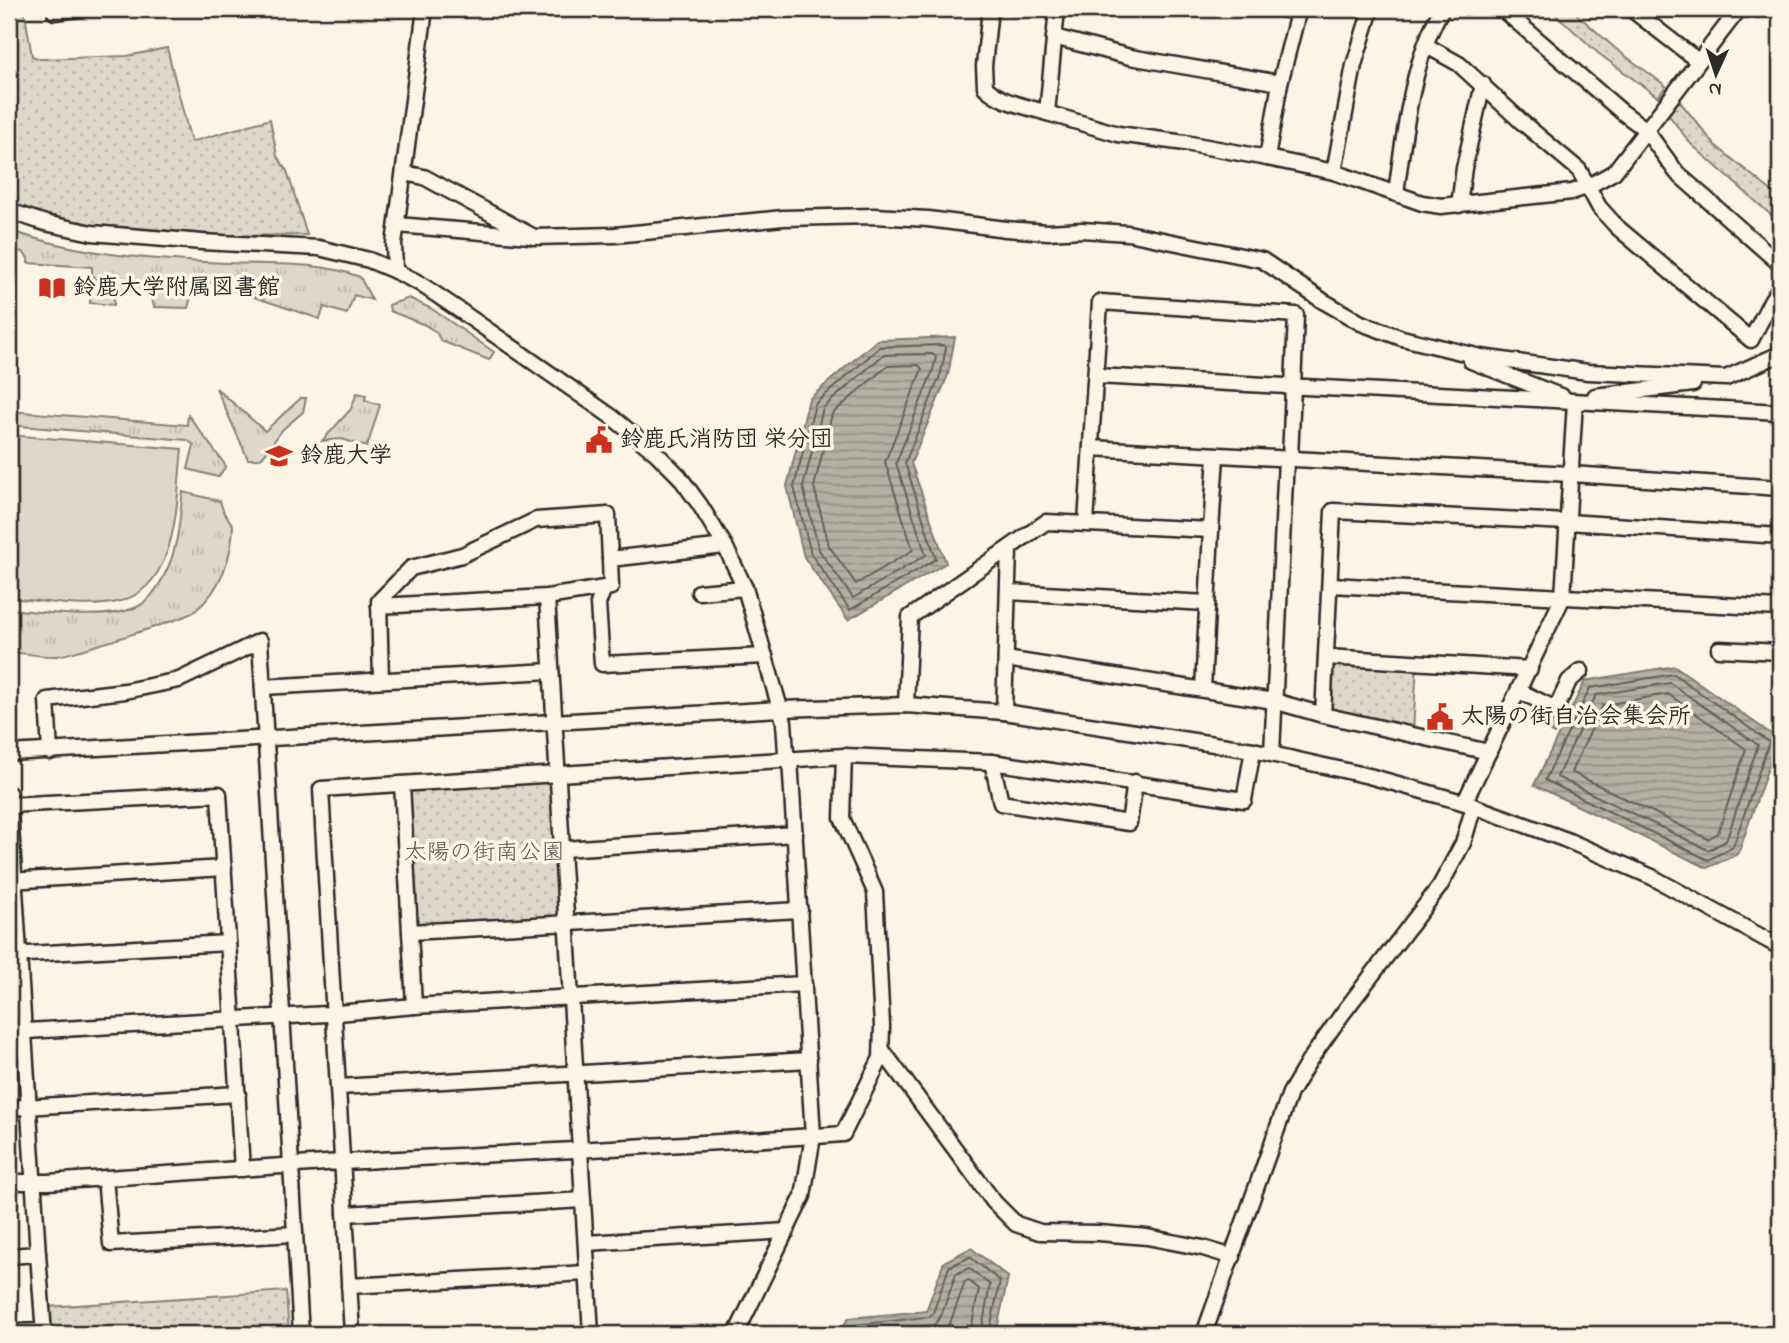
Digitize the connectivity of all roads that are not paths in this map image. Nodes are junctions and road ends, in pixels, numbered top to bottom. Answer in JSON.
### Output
{"nodes":[{"id":1,"x":55,"y":9,"type":"edge"},
{"id":2,"x":78,"y":9,"type":"edge"},
{"id":3,"x":425,"y":9,"type":"edge"},
{"id":4,"x":990,"y":9,"type":"edge"},
{"id":5,"x":1057,"y":9,"type":"edge"},
{"id":6,"x":1281,"y":9,"type":"edge"},
{"id":7,"x":1371,"y":9,"type":"edge"},
{"id":8,"x":1442,"y":9,"type":"edge"},
{"id":9,"x":1502,"y":9,"type":"edge"},
{"id":10,"x":1631,"y":9,"type":"edge"},
{"id":11,"x":1739,"y":9,"type":"edge"},
{"id":12,"x":1298,"y":10,"type":"edge"},
{"id":13,"x":1054,"y":37,"type":"junction"},
{"id":14,"x":1427,"y":46,"type":"junction"},
{"id":15,"x":1698,"y":61,"type":"junction"},
{"id":16,"x":1280,"y":83,"type":"junction"},
{"id":17,"x":1483,"y":84,"type":"junction"},
{"id":18,"x":1047,"y":113,"type":"junction"},
{"id":19,"x":1645,"y":128,"type":"junction"},
{"id":20,"x":1267,"y":158,"type":"junction"},
{"id":21,"x":1334,"y":172,"type":"junction"},
{"id":22,"x":404,"y":173,"type":"junction"},
{"id":23,"x":1589,"y":186,"type":"junction"},
{"id":24,"x":1396,"y":193,"type":"junction"},
{"id":25,"x":1459,"y":205,"type":"junction"},
{"id":26,"x":9,"y":211,"type":"edge"},
{"id":27,"x":397,"y":225,"type":"junction"},
{"id":28,"x":534,"y":237,"type":"junction"},
{"id":29,"x":1780,"y":264,"type":"edge"},
{"id":30,"x":395,"y":271,"type":"junction"},
{"id":31,"x":1780,"y":288,"type":"edge"},
{"id":32,"x":1451,"y":351,"type":"junction"},
{"id":33,"x":1780,"y":354,"type":"edge"},
{"id":34,"x":1096,"y":376,"type":"junction"},
{"id":35,"x":1726,"y":378,"type":"junction"},
{"id":36,"x":1293,"y":387,"type":"junction"},
{"id":37,"x":1575,"y":402,"type":"junction"},
{"id":38,"x":1780,"y":412,"type":"edge"},
{"id":39,"x":1091,"y":448,"type":"junction"},
{"id":40,"x":1216,"y":456,"type":"junction"},
{"id":41,"x":1288,"y":459,"type":"junction"},
{"id":42,"x":1571,"y":474,"type":"junction"},
{"id":43,"x":1780,"y":488,"type":"edge"},
{"id":44,"x":1568,"y":522,"type":"junction"},
{"id":45,"x":1086,"y":523,"type":"junction"},
{"id":46,"x":1211,"y":530,"type":"junction"},
{"id":47,"x":1780,"y":536,"type":"edge"},
{"id":48,"x":725,"y":546,"type":"junction"},
{"id":49,"x":1009,"y":549,"type":"junction"},
{"id":50,"x":610,"y":559,"type":"junction"},
{"id":51,"x":1330,"y":585,"type":"junction"},
{"id":52,"x":745,"y":587,"type":"junction"},
{"id":53,"x":604,"y":588,"type":"junction"},
{"id":54,"x":699,"y":592,"type":"dead end"},
{"id":55,"x":1008,"y":592,"type":"junction"},
{"id":56,"x":547,"y":597,"type":"junction"},
{"id":57,"x":1563,"y":597,"type":"junction"},
{"id":58,"x":1207,"y":603,"type":"junction"},
{"id":59,"x":379,"y":606,"type":"junction"},
{"id":60,"x":1780,"y":608,"type":"edge"},
{"id":61,"x":1719,"y":649,"type":"dead end"},
{"id":62,"x":1780,"y":652,"type":"edge"},
{"id":63,"x":765,"y":656,"type":"junction"},
{"id":64,"x":1326,"y":657,"type":"junction"},
{"id":65,"x":1006,"y":659,"type":"junction"},
{"id":66,"x":1530,"y":669,"type":"junction"},
{"id":67,"x":551,"y":671,"type":"junction"},
{"id":68,"x":1581,"y":671,"type":"dead end"},
{"id":69,"x":381,"y":680,"type":"junction"},
{"id":70,"x":263,"y":687,"type":"junction"},
{"id":71,"x":1203,"y":689,"type":"junction"},
{"id":72,"x":1519,"y":691,"type":"junction"},
{"id":73,"x":1274,"y":701,"type":"junction"},
{"id":74,"x":906,"y":705,"type":"junction"},
{"id":75,"x":780,"y":709,"type":"junction"},
{"id":76,"x":1004,"y":712,"type":"junction"},
{"id":77,"x":1323,"y":715,"type":"junction"},
{"id":78,"x":555,"y":722,"type":"junction"},
{"id":79,"x":265,"y":740,"type":"junction"},
{"id":80,"x":1253,"y":750,"type":"junction"},
{"id":81,"x":50,"y":752,"type":"junction"},
{"id":82,"x":1489,"y":752,"type":"junction"},
{"id":83,"x":9,"y":753,"type":"edge"},
{"id":84,"x":1272,"y":753,"type":"junction"},
{"id":85,"x":844,"y":756,"type":"junction"},
{"id":86,"x":790,"y":759,"type":"junction"},
{"id":87,"x":992,"y":762,"type":"junction"},
{"id":88,"x":558,"y":774,"type":"junction"},
{"id":89,"x":1135,"y":782,"type":"junction"},
{"id":90,"x":402,"y":784,"type":"junction"},
{"id":91,"x":9,"y":794,"type":"edge"},
{"id":92,"x":9,"y":804,"type":"edge"},
{"id":93,"x":1468,"y":804,"type":"junction"},
{"id":94,"x":795,"y":834,"type":"junction"},
{"id":95,"x":563,"y":849,"type":"junction"},
{"id":96,"x":224,"y":868,"type":"junction"},
{"id":97,"x":11,"y":881,"type":"edge"},
{"id":98,"x":800,"y":910,"type":"junction"},
{"id":99,"x":568,"y":923,"type":"junction"},
{"id":100,"x":410,"y":932,"type":"junction"},
{"id":101,"x":228,"y":943,"type":"junction"},
{"id":102,"x":1780,"y":947,"type":"edge"},
{"id":103,"x":13,"y":955,"type":"edge"},
{"id":104,"x":804,"y":984,"type":"junction"},
{"id":105,"x":571,"y":997,"type":"junction"},
{"id":106,"x":414,"y":1006,"type":"junction"},
{"id":107,"x":334,"y":1012,"type":"junction"},
{"id":108,"x":282,"y":1016,"type":"junction"},
{"id":109,"x":233,"y":1019,"type":"junction"},
{"id":110,"x":16,"y":1032,"type":"edge"},
{"id":111,"x":882,"y":1051,"type":"junction"},
{"id":112,"x":809,"y":1060,"type":"junction"},
{"id":113,"x":576,"y":1074,"type":"junction"},
{"id":114,"x":339,"y":1087,"type":"junction"},
{"id":115,"x":237,"y":1094,"type":"junction"},
{"id":116,"x":27,"y":1107,"type":"junction"},
{"id":117,"x":9,"y":1108,"type":"edge"},
{"id":118,"x":813,"y":1136,"type":"junction"},
{"id":119,"x":580,"y":1150,"type":"junction"},
{"id":120,"x":342,"y":1162,"type":"junction"},
{"id":121,"x":290,"y":1165,"type":"junction"},
{"id":122,"x":242,"y":1169,"type":"junction"},
{"id":123,"x":105,"y":1178,"type":"junction"},
{"id":124,"x":34,"y":1181,"type":"junction"},
{"id":125,"x":9,"y":1182,"type":"edge"},
{"id":126,"x":583,"y":1199,"type":"junction"},
{"id":127,"x":345,"y":1214,"type":"junction"},
{"id":128,"x":787,"y":1231,"type":"junction"},
{"id":129,"x":295,"y":1234,"type":"junction"},
{"id":130,"x":586,"y":1243,"type":"junction"},
{"id":131,"x":38,"y":1254,"type":"junction"},
{"id":132,"x":9,"y":1256,"type":"edge"},
{"id":133,"x":1233,"y":1257,"type":"junction"},
{"id":134,"x":587,"y":1273,"type":"junction"},
{"id":135,"x":349,"y":1286,"type":"junction"},
{"id":136,"x":9,"y":1332,"type":"edge"},
{"id":137,"x":43,"y":1332,"type":"edge"},
{"id":138,"x":301,"y":1334,"type":"edge"},
{"id":139,"x":352,"y":1334,"type":"edge"},
{"id":140,"x":591,"y":1334,"type":"edge"},
{"id":141,"x":736,"y":1334,"type":"edge"},
{"id":142,"x":1204,"y":1334,"type":"edge"}],
"edges":[{"from":1,"to":2,"type":"street"},
{"from":3,"to":22,"type":"street"},
{"from":4,"to":18,"type":"street"},
{"from":5,"to":13,"type":"street"},
{"from":6,"to":12,"type":"street"},
{"from":7,"to":21,"type":"street"},
{"from":8,"to":14,"type":"street"},
{"from":9,"to":19,"type":"street"},
{"from":10,"to":15,"type":"street"},
{"from":11,"to":15,"type":"street"},
{"from":12,"to":16,"type":"street"},
{"from":13,"to":16,"type":"street"},
{"from":13,"to":18,"type":"street"},
{"from":14,"to":17,"type":"street"},
{"from":14,"to":24,"type":"street"},
{"from":15,"to":19,"type":"street"},
{"from":16,"to":20,"type":"street"},
{"from":17,"to":23,"type":"street"},
{"from":17,"to":25,"type":"street"},
{"from":18,"to":20,"type":"street"},
{"from":19,"to":23,"type":"street"},
{"from":19,"to":29,"type":"street"},
{"from":20,"to":21,"type":"street"},
{"from":21,"to":24,"type":"street"},
{"from":22,"to":27,"type":"street"},
{"from":22,"to":28,"type":"street"},
{"from":23,"to":25,"type":"street"},
{"from":23,"to":31,"type":"street"},
{"from":24,"to":25,"type":"street"},
{"from":26,"to":30,"type":"street"},
{"from":27,"to":28,"type":"street"},
{"from":27,"to":30,"type":"street"},
{"from":28,"to":32,"type":"street"},
{"from":30,"to":48,"type":"street"},
{"from":32,"to":35,"type":"street"},
{"from":32,"to":37,"type":"street"},
{"from":33,"to":35,"type":"street"},
{"from":34,"to":36,"type":"street"},
{"from":34,"to":36,"type":"street"},
{"from":34,"to":39,"type":"street"},
{"from":35,"to":37,"type":"street"},
{"from":36,"to":37,"type":"street"},
{"from":36,"to":41,"type":"street"},
{"from":37,"to":38,"type":"street"},
{"from":37,"to":42,"type":"street"},
{"from":39,"to":40,"type":"street"},
{"from":39,"to":45,"type":"street"},
{"from":40,"to":41,"type":"street"},
{"from":40,"to":46,"type":"street"},
{"from":41,"to":42,"type":"street"},
{"from":41,"to":73,"type":"street"},
{"from":42,"to":43,"type":"street"},
{"from":42,"to":44,"type":"street"},
{"from":44,"to":47,"type":"street"},
{"from":44,"to":51,"type":"street"},
{"from":44,"to":57,"type":"street"},
{"from":45,"to":46,"type":"street"},
{"from":45,"to":49,"type":"street"},
{"from":46,"to":58,"type":"street"},
{"from":48,"to":50,"type":"street"},
{"from":48,"to":52,"type":"street"},
{"from":49,"to":55,"type":"street"},
{"from":49,"to":74,"type":"street"},
{"from":50,"to":53,"type":"street"},
{"from":50,"to":59,"type":"street"},
{"from":51,"to":57,"type":"street"},
{"from":51,"to":64,"type":"street"},
{"from":52,"to":54,"type":"street"},
{"from":52,"to":63,"type":"street"},
{"from":53,"to":56,"type":"street"},
{"from":53,"to":63,"type":"street"},
{"from":55,"to":58,"type":"street"},
{"from":55,"to":65,"type":"street"},
{"from":56,"to":59,"type":"street"},
{"from":56,"to":67,"type":"street"},
{"from":57,"to":60,"type":"street"},
{"from":57,"to":66,"type":"street"},
{"from":58,"to":71,"type":"street"},
{"from":59,"to":69,"type":"street"},
{"from":61,"to":62,"type":"street"},
{"from":63,"to":75,"type":"street"},
{"from":64,"to":66,"type":"street"},
{"from":64,"to":77,"type":"street"},
{"from":65,"to":71,"type":"street"},
{"from":65,"to":76,"type":"street"},
{"from":66,"to":72,"type":"street"},
{"from":67,"to":69,"type":"street"},
{"from":67,"to":78,"type":"street"},
{"from":68,"to":72,"type":"street"},
{"from":69,"to":70,"type":"street"},
{"from":70,"to":79,"type":"street"},
{"from":70,"to":81,"type":"street"},
{"from":71,"to":73,"type":"street"},
{"from":72,"to":82,"type":"street"},
{"from":73,"to":77,"type":"street"},
{"from":73,"to":84,"type":"street"},
{"from":74,"to":75,"type":"street"},
{"from":74,"to":76,"type":"street"},
{"from":75,"to":78,"type":"street"},
{"from":75,"to":86,"type":"street"},
{"from":76,"to":80,"type":"street"},
{"from":77,"to":82,"type":"street"},
{"from":78,"to":79,"type":"street"},
{"from":78,"to":88,"type":"street"},
{"from":79,"to":81,"type":"street"},
{"from":79,"to":108,"type":"street"},
{"from":80,"to":84,"type":"street"},
{"from":80,"to":89,"type":"street"},
{"from":81,"to":83,"type":"street"},
{"from":82,"to":93,"type":"street"},
{"from":84,"to":93,"type":"street"},
{"from":85,"to":86,"type":"street"},
{"from":85,"to":87,"type":"street"},
{"from":85,"to":111,"type":"street"},
{"from":86,"to":88,"type":"street"},
{"from":86,"to":94,"type":"street"},
{"from":87,"to":89,"type":"street"},
{"from":87,"to":89,"type":"street"},
{"from":88,"to":90,"type":"street"},
{"from":88,"to":95,"type":"street"},
{"from":90,"to":100,"type":"street"},
{"from":90,"to":107,"type":"street"},
{"from":91,"to":92,"type":"street"},
{"from":92,"to":96,"type":"street"},
{"from":92,"to":97,"type":"street"},
{"from":93,"to":102,"type":"street"},
{"from":93,"to":133,"type":"street"},
{"from":94,"to":95,"type":"street"},
{"from":94,"to":98,"type":"street"},
{"from":95,"to":99,"type":"street"},
{"from":96,"to":97,"type":"street"},
{"from":96,"to":101,"type":"street"},
{"from":97,"to":103,"type":"street"},
{"from":98,"to":99,"type":"street"},
{"from":98,"to":104,"type":"street"},
{"from":99,"to":100,"type":"street"},
{"from":99,"to":105,"type":"street"},
{"from":100,"to":106,"type":"street"},
{"from":101,"to":103,"type":"street"},
{"from":101,"to":109,"type":"street"},
{"from":103,"to":110,"type":"street"},
{"from":104,"to":105,"type":"street"},
{"from":104,"to":112,"type":"street"},
{"from":105,"to":106,"type":"street"},
{"from":105,"to":113,"type":"street"},
{"from":106,"to":107,"type":"street"},
{"from":107,"to":108,"type":"street"},
{"from":107,"to":114,"type":"street"},
{"from":108,"to":109,"type":"street"},
{"from":108,"to":121,"type":"street"},
{"from":109,"to":110,"type":"street"},
{"from":109,"to":115,"type":"street"},
{"from":110,"to":116,"type":"street"},
{"from":111,"to":118,"type":"street"},
{"from":111,"to":133,"type":"street"},
{"from":112,"to":113,"type":"street"},
{"from":112,"to":118,"type":"street"},
{"from":113,"to":114,"type":"street"},
{"from":113,"to":119,"type":"street"},
{"from":114,"to":120,"type":"street"},
{"from":115,"to":116,"type":"street"},
{"from":115,"to":122,"type":"street"},
{"from":116,"to":117,"type":"street"},
{"from":116,"to":124,"type":"street"},
{"from":118,"to":119,"type":"street"},
{"from":118,"to":128,"type":"street"},
{"from":119,"to":120,"type":"street"},
{"from":119,"to":126,"type":"street"},
{"from":120,"to":121,"type":"street"},
{"from":120,"to":127,"type":"street"},
{"from":121,"to":122,"type":"street"},
{"from":121,"to":129,"type":"street"},
{"from":122,"to":123,"type":"street"},
{"from":123,"to":124,"type":"street"},
{"from":123,"to":129,"type":"street"},
{"from":124,"to":125,"type":"street"},
{"from":124,"to":131,"type":"street"},
{"from":126,"to":127,"type":"street"},
{"from":126,"to":130,"type":"street"},
{"from":127,"to":135,"type":"street"},
{"from":128,"to":130,"type":"street"},
{"from":128,"to":141,"type":"street"},
{"from":129,"to":138,"type":"street"},
{"from":130,"to":134,"type":"street"},
{"from":131,"to":132,"type":"street"},
{"from":131,"to":137,"type":"street"},
{"from":133,"to":142,"type":"street"},
{"from":134,"to":135,"type":"street"},
{"from":134,"to":140,"type":"street"},
{"from":135,"to":139,"type":"street"},
{"from":136,"to":137,"type":"street"}]}
